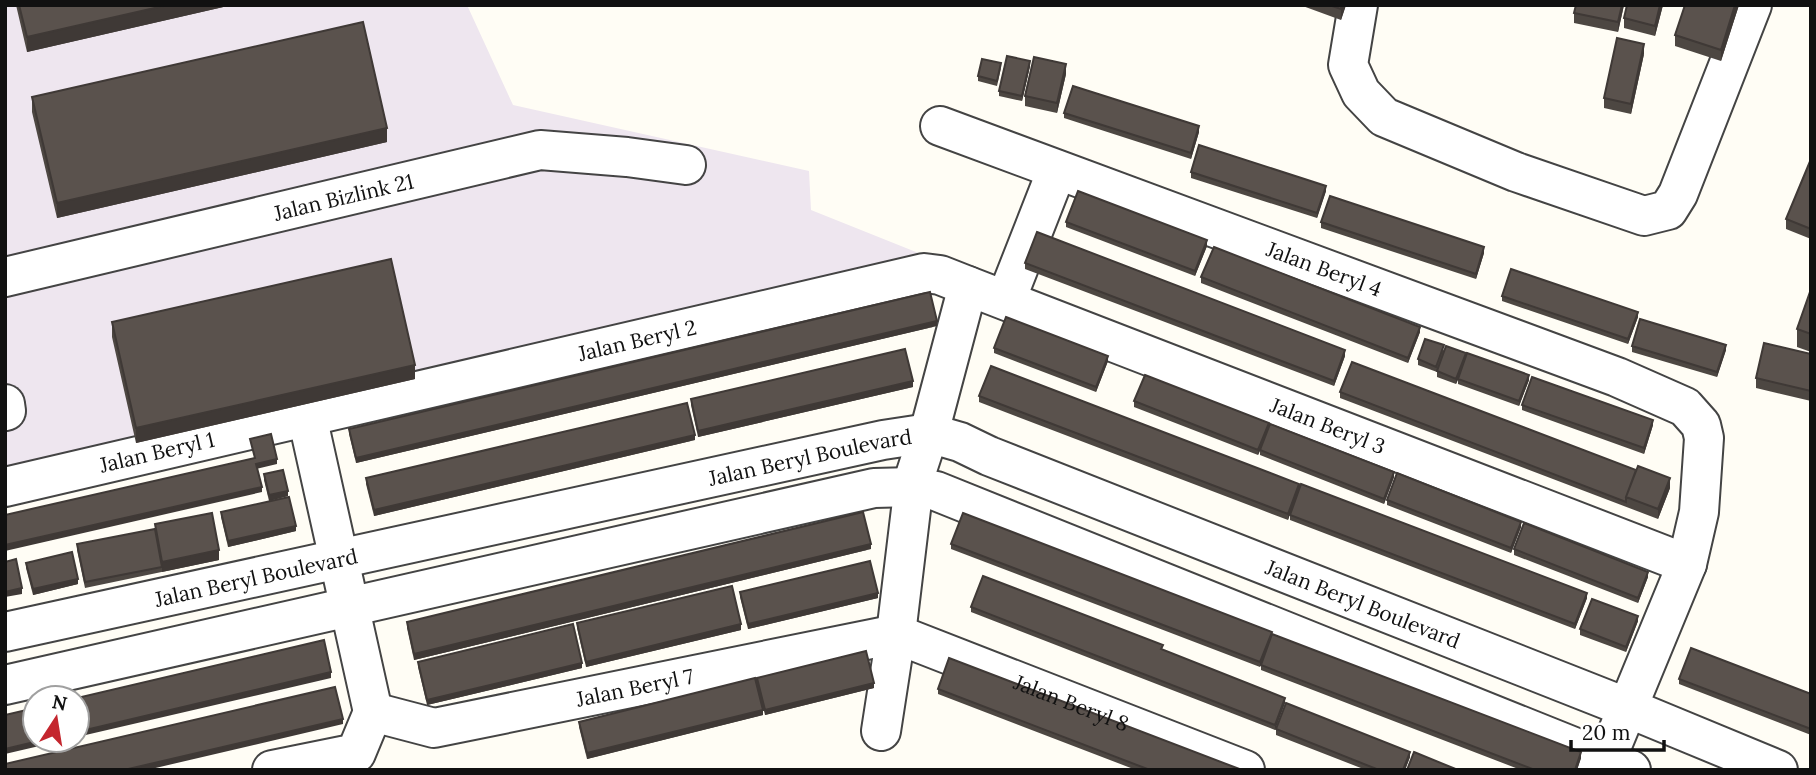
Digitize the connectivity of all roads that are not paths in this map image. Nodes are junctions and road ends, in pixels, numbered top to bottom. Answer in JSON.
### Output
{"nodes":[{"id":1,"x":1358,"y":5,"type":"edge"},
{"id":2,"x":1752,"y":5,"type":"edge"},
{"id":3,"x":940,"y":126,"type":"dead end"},
{"id":4,"x":686,"y":165,"type":"dead end"},
{"id":5,"x":1057,"y":170,"type":"junction"},
{"id":6,"x":5,"y":278,"type":"edge"},
{"id":7,"x":968,"y":286,"type":"junction"},
{"id":8,"x":1006,"y":300,"type":"junction"},
{"id":9,"x":307,"y":416,"type":"junction"},
{"id":10,"x":920,"y":461,"type":"junction"},
{"id":11,"x":5,"y":487,"type":"edge"},
{"id":12,"x":1687,"y":564,"type":"junction"},
{"id":13,"x":344,"y":578,"type":"junction"},
{"id":14,"x":5,"y":632,"type":"edge"},
{"id":15,"x":896,"y":634,"type":"junction"},
{"id":16,"x":5,"y":685,"type":"edge"},
{"id":17,"x":373,"y":712,"type":"junction"},
{"id":18,"x":881,"y":730,"type":"dead end"},
{"id":19,"x":1618,"y":745,"type":"edge"},
{"id":20,"x":354,"y":761,"type":"edge"},
{"id":21,"x":272,"y":770,"type":"edge"},
{"id":22,"x":1245,"y":770,"type":"edge"},
{"id":23,"x":1778,"y":770,"type":"edge"}],
"edges":[{"from":1,"to":2,"type":"street"},
{"from":3,"to":5,"type":"street","name":"Jalan Beryl 4"},
{"from":4,"to":6,"type":"street","name":"Jalan Bizlink 21"},
{"from":5,"to":8,"type":"street"},
{"from":5,"to":12,"type":"street","name":"Jalan Beryl 4"},
{"from":7,"to":8,"type":"street","name":"Jalan Beryl 3"},
{"from":7,"to":9,"type":"street","name":"Jalan Beryl 2"},
{"from":7,"to":10,"type":"street"},
{"from":8,"to":12,"type":"street","name":"Jalan Beryl 3"},
{"from":9,"to":11,"type":"street","name":"Jalan Beryl 1"},
{"from":9,"to":13,"type":"street"},
{"from":10,"to":13,"type":"street","name":"Jalan Beryl Boulevard"},
{"from":10,"to":13,"type":"street","name":"Jalan Beryl Boulevard"},
{"from":10,"to":15,"type":"street"},
{"from":10,"to":19,"type":"street","name":"Jalan Beryl Boulevard"},
{"from":10,"to":19,"type":"street","name":"Jalan Beryl Boulevard"},
{"from":12,"to":19,"type":"street"},
{"from":13,"to":14,"type":"street","name":"Jalan Beryl Boulevard"},
{"from":13,"to":16,"type":"street","name":"Jalan Beryl Boulevard"},
{"from":13,"to":17,"type":"street"},
{"from":15,"to":17,"type":"street","name":"Jalan Beryl 7"},
{"from":15,"to":18,"type":"street"},
{"from":15,"to":22,"type":"street","name":"Jalan Beryl 8"},
{"from":17,"to":20,"type":"street"},
{"from":19,"to":23,"type":"street","name":"Jalan Beryl Boulevard"},
{"from":20,"to":21,"type":"street"}]}
